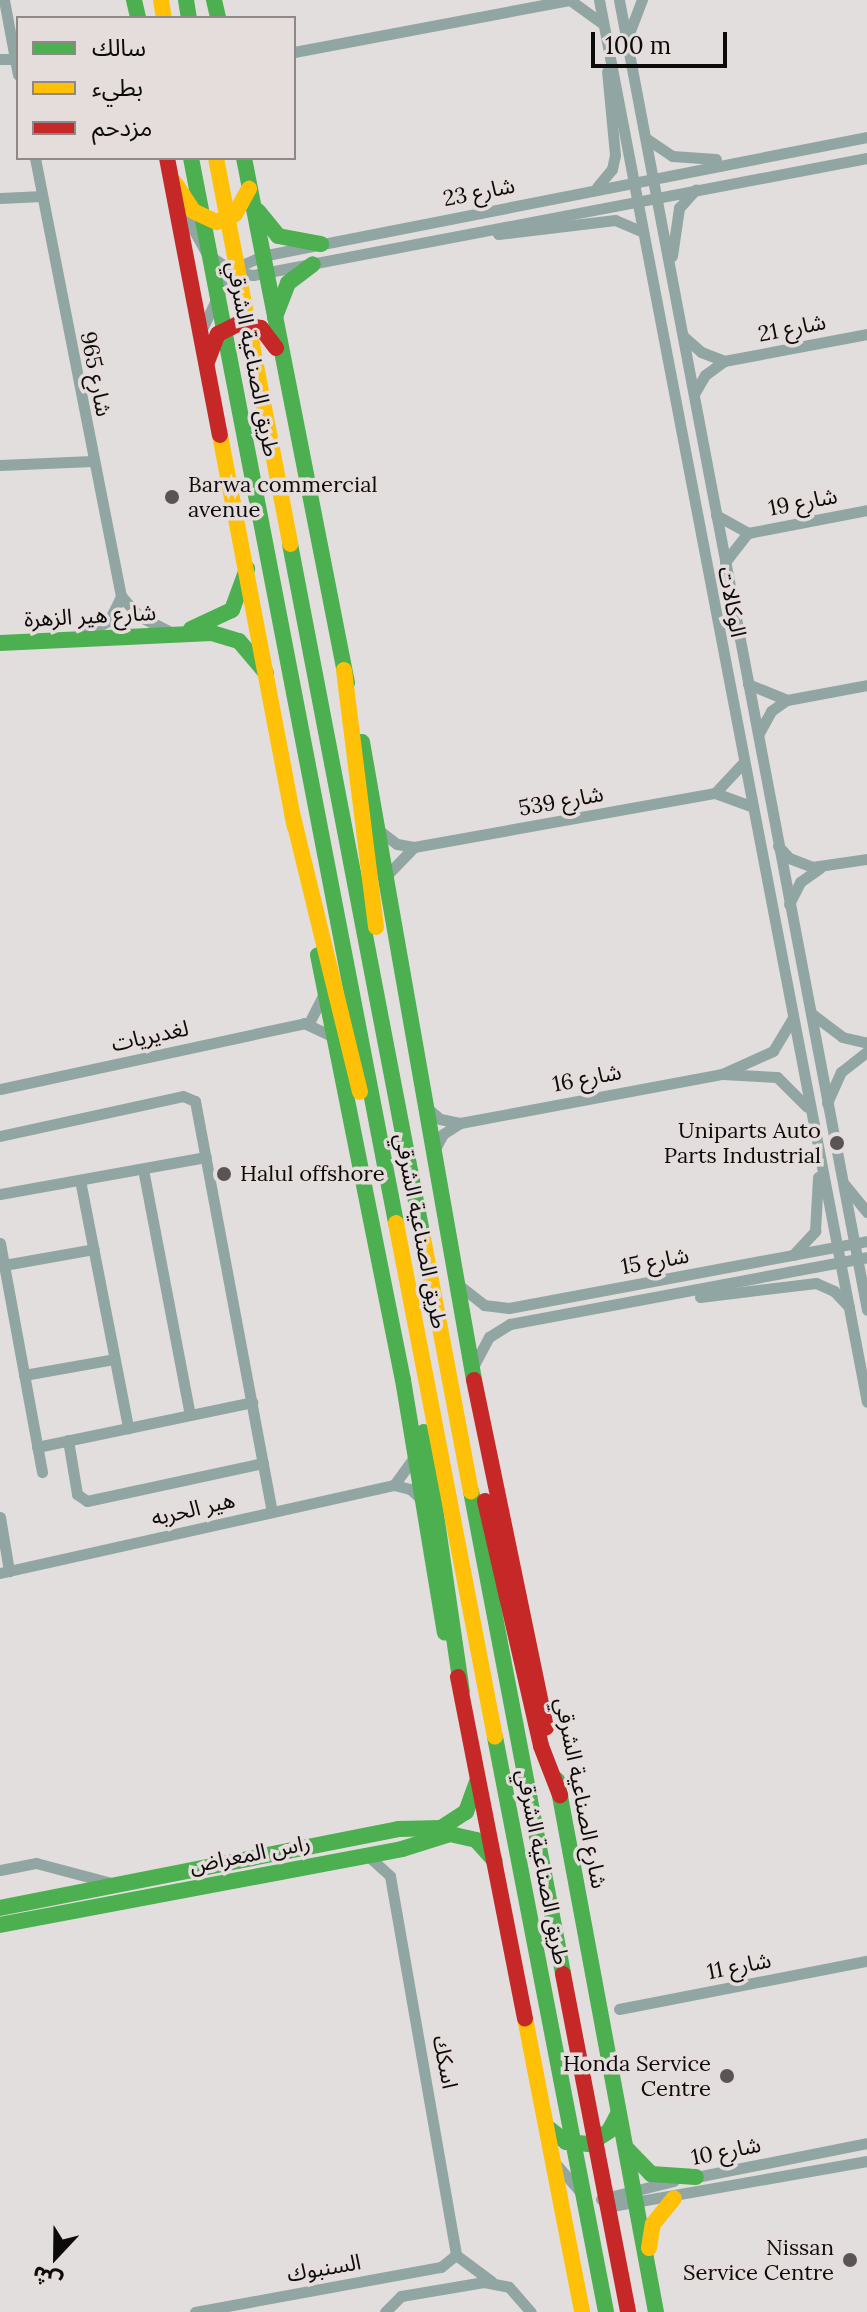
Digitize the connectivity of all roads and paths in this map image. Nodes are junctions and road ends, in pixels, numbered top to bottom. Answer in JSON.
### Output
{"nodes":[{"id":1,"x":4,"y":0,"type":"edge"},
{"id":2,"x":569,"y":0,"type":"edge"},
{"id":3,"x":599,"y":0,"type":"edge"},
{"id":4,"x":619,"y":0,"type":"edge"},
{"id":5,"x":642,"y":0,"type":"edge"},
{"id":6,"x":603,"y":24,"type":"junction"},
{"id":7,"x":627,"y":40,"type":"junction"},
{"id":8,"x":607,"y":46,"type":"junction"},
{"id":9,"x":296,"y":52,"type":"edge"},
{"id":10,"x":0,"y":59,"type":"edge"},
{"id":11,"x":15,"y":59,"type":"junction"},
{"id":12,"x":16,"y":64,"type":"edge"},
{"id":13,"x":867,"y":137,"type":"edge"},
{"id":14,"x":646,"y":138,"type":"junction"},
{"id":15,"x":867,"y":158,"type":"edge"},
{"id":16,"x":35,"y":160,"type":"edge"},
{"id":17,"x":191,"y":160,"type":"edge"},
{"id":18,"x":216,"y":160,"type":"edge"},
{"id":19,"x":244,"y":160,"type":"edge"},
{"id":20,"x":736,"y":160,"type":"junction"},
{"id":21,"x":168,"y":166,"type":"edge"},
{"id":22,"x":654,"y":176,"type":"junction"},
{"id":23,"x":633,"y":180,"type":"junction"},
{"id":24,"x":698,"y":187,"type":"junction"},
{"id":25,"x":596,"y":188,"type":"junction"},
{"id":26,"x":249,"y":189,"type":"junction"},
{"id":27,"x":658,"y":194,"type":"junction"},
{"id":28,"x":42,"y":196,"type":"junction"},
{"id":29,"x":0,"y":198,"type":"edge"},
{"id":30,"x":637,"y":199,"type":"junction"},
{"id":31,"x":643,"y":232,"type":"junction"},
{"id":32,"x":481,"y":233,"type":"junction"},
{"id":33,"x":321,"y":244,"type":"junction"},
{"id":34,"x":313,"y":264,"type":"junction"},
{"id":35,"x":263,"y":265,"type":"junction"},
{"id":36,"x":234,"y":272,"type":"junction"},
{"id":37,"x":671,"y":273,"type":"junction"},
{"id":38,"x":275,"y":323,"type":"junction"},
{"id":39,"x":867,"y":334,"type":"edge"},
{"id":40,"x":683,"y":336,"type":"junction"},
{"id":41,"x":201,"y":339,"type":"junction"},
{"id":42,"x":724,"y":361,"type":"junction"},
{"id":43,"x":282,"y":362,"type":"junction"},
{"id":44,"x":206,"y":363,"type":"junction"},
{"id":45,"x":693,"y":395,"type":"junction"},
{"id":46,"x":92,"y":461,"type":"junction"},
{"id":47,"x":0,"y":465,"type":"edge"},
{"id":48,"x":867,"y":510,"type":"edge"},
{"id":49,"x":716,"y":515,"type":"junction"},
{"id":50,"x":748,"y":533,"type":"junction"},
{"id":51,"x":725,"y":562,"type":"junction"},
{"id":52,"x":247,"y":569,"type":"junction"},
{"id":53,"x":121,"y":596,"type":"junction"},
{"id":54,"x":178,"y":633,"type":"junction"},
{"id":55,"x":69,"y":640,"type":"junction"},
{"id":56,"x":0,"y":643,"type":"edge"},
{"id":57,"x":344,"y":670,"type":"junction"},
{"id":58,"x":267,"y":675,"type":"junction"},
{"id":59,"x":748,"y":684,"type":"junction"},
{"id":60,"x":867,"y":685,"type":"edge"},
{"id":61,"x":787,"y":700,"type":"junction"},
{"id":62,"x":758,"y":738,"type":"junction"},
{"id":63,"x":742,"y":764,"type":"junction"},
{"id":64,"x":715,"y":793,"type":"junction"},
{"id":65,"x":751,"y":806,"type":"junction"},
{"id":66,"x":292,"y":813,"type":"junction"},
{"id":67,"x":377,"y":829,"type":"junction"},
{"id":68,"x":778,"y":845,"type":"junction"},
{"id":69,"x":414,"y":847,"type":"junction"},
{"id":70,"x":867,"y":859,"type":"edge"},
{"id":71,"x":820,"y":868,"type":"junction"},
{"id":72,"x":384,"y":881,"type":"junction"},
{"id":73,"x":789,"y":905,"type":"junction"},
{"id":74,"x":324,"y":991,"type":"junction"},
{"id":75,"x":381,"y":1006,"type":"junction"},
{"id":76,"x":811,"y":1013,"type":"junction"},
{"id":77,"x":792,"y":1019,"type":"junction"},
{"id":78,"x":309,"y":1023,"type":"junction"},
{"id":79,"x":334,"y":1037,"type":"junction"},
{"id":80,"x":867,"y":1043,"type":"edge"},
{"id":81,"x":867,"y":1052,"type":"edge"},
{"id":82,"x":722,"y":1074,"type":"junction"},
{"id":83,"x":0,"y":1089,"type":"edge"},
{"id":84,"x":423,"y":1100,"type":"junction"},
{"id":85,"x":827,"y":1104,"type":"junction"},
{"id":86,"x":808,"y":1108,"type":"junction"},
{"id":87,"x":460,"y":1123,"type":"junction"},
{"id":88,"x":0,"y":1136,"type":"edge"},
{"id":89,"x":206,"y":1157,"type":"junction"},
{"id":90,"x":434,"y":1162,"type":"junction"},
{"id":91,"x":819,"y":1165,"type":"junction"},
{"id":92,"x":143,"y":1169,"type":"junction"},
{"id":93,"x":387,"y":1172,"type":"junction"},
{"id":94,"x":841,"y":1179,"type":"junction"},
{"id":95,"x":80,"y":1180,"type":"junction"},
{"id":96,"x":0,"y":1194,"type":"edge"},
{"id":97,"x":867,"y":1212,"type":"edge"},
{"id":98,"x":861,"y":1242,"type":"edge"},
{"id":99,"x":0,"y":1243,"type":"edge"},
{"id":100,"x":837,"y":1247,"type":"junction"},
{"id":101,"x":94,"y":1249,"type":"junction"},
{"id":102,"x":791,"y":1257,"type":"junction"},
{"id":103,"x":862,"y":1258,"type":"edge"},
{"id":104,"x":841,"y":1262,"type":"junction"},
{"id":105,"x":4,"y":1265,"type":"junction"},
{"id":106,"x":457,"y":1283,"type":"junction"},
{"id":107,"x":680,"y":1294,"type":"junction"},
{"id":108,"x":4,"y":1295,"type":"edge"},
{"id":109,"x":411,"y":1300,"type":"junction"},
{"id":110,"x":849,"y":1307,"type":"junction"},
{"id":111,"x":6,"y":1309,"type":"edge"},
{"id":112,"x":867,"y":1310,"type":"edge"},
{"id":113,"x":114,"y":1359,"type":"junction"},
{"id":114,"x":472,"y":1369,"type":"junction"},
{"id":115,"x":24,"y":1375,"type":"junction"},
{"id":116,"x":252,"y":1402,"type":"junction"},
{"id":117,"x":867,"y":1402,"type":"edge"},
{"id":118,"x":190,"y":1415,"type":"junction"},
{"id":119,"x":128,"y":1428,"type":"junction"},
{"id":120,"x":68,"y":1440,"type":"junction"},
{"id":121,"x":463,"y":1444,"type":"junction"},
{"id":122,"x":37,"y":1447,"type":"junction"},
{"id":123,"x":415,"y":1456,"type":"junction"},
{"id":124,"x":263,"y":1463,"type":"junction"},
{"id":125,"x":42,"y":1472,"type":"dead end"},
{"id":126,"x":394,"y":1485,"type":"junction"},
{"id":127,"x":422,"y":1501,"type":"junction"},
{"id":128,"x":272,"y":1511,"type":"junction"},
{"id":129,"x":0,"y":1517,"type":"edge"},
{"id":130,"x":4,"y":1572,"type":"edge"},
{"id":131,"x":462,"y":1691,"type":"junction"},
{"id":132,"x":479,"y":1768,"type":"junction"},
{"id":133,"x":560,"y":1795,"type":"junction"},
{"id":134,"x":398,"y":1829,"type":"junction"},
{"id":135,"x":402,"y":1849,"type":"junction"},
{"id":136,"x":366,"y":1854,"type":"junction"},
{"id":137,"x":495,"y":1862,"type":"junction"},
{"id":138,"x":0,"y":1870,"type":"edge"},
{"id":139,"x":390,"y":1876,"type":"junction"},
{"id":140,"x":123,"y":1885,"type":"junction"},
{"id":141,"x":0,"y":1908,"type":"edge"},
{"id":142,"x":0,"y":1925,"type":"edge"},
{"id":143,"x":867,"y":1961,"type":"edge"},
{"id":144,"x":619,"y":2009,"type":"dead end"},
{"id":145,"x":618,"y":2114,"type":"junction"},
{"id":146,"x":547,"y":2127,"type":"junction"},
{"id":147,"x":622,"y":2139,"type":"junction"},
{"id":148,"x":867,"y":2143,"type":"edge"},
{"id":149,"x":553,"y":2160,"type":"junction"},
{"id":150,"x":867,"y":2161,"type":"edge"},
{"id":151,"x":696,"y":2177,"type":"junction"},
{"id":152,"x":634,"y":2198,"type":"junction"},
{"id":153,"x":674,"y":2198,"type":"junction"},
{"id":154,"x":594,"y":2203,"type":"junction"},
{"id":155,"x":569,"y":2249,"type":"junction"},
{"id":156,"x":456,"y":2255,"type":"junction"},
{"id":157,"x":646,"y":2263,"type":"junction"},
{"id":158,"x":493,"y":2282,"type":"junction"},
{"id":159,"x":581,"y":2308,"type":"edge"},
{"id":160,"x":656,"y":2308,"type":"edge"},
{"id":161,"x":195,"y":2312,"type":"edge"},
{"id":162,"x":385,"y":2312,"type":"edge"},
{"id":163,"x":531,"y":2312,"type":"edge"},
{"id":164,"x":606,"y":2312,"type":"edge"},
{"id":165,"x":628,"y":2312,"type":"edge"}],
"edges":[{"from":1,"to":11,"type":"street"},
{"from":2,"to":6,"type":"street"},
{"from":2,"to":9,"type":"street"},
{"from":3,"to":6,"type":"street","name":"الوكالات"},
{"from":4,"to":7,"type":"street","name":"الوكالات"},
{"from":5,"to":7,"type":"street"},
{"from":6,"to":8,"type":"street","name":"الوكالات"},
{"from":7,"to":14,"type":"street","name":"الوكالات"},
{"from":8,"to":23,"type":"street","name":"الوكالات"},
{"from":8,"to":25,"type":"street","name":"الوكالات"},
{"from":10,"to":11,"type":"street"},
{"from":11,"to":12,"type":"street"},
{"from":13,"to":20,"type":"street","name":"شارع 23"},
{"from":14,"to":20,"type":"street","name":"شارع 23"},
{"from":14,"to":22,"type":"street","name":"الوكالات"},
{"from":15,"to":24,"type":"street","name":"شارع 23"},
{"from":16,"to":28,"type":"street","name":"شارع 965"},
{"from":17,"to":93,"type":"main road","name":"طريق الصناعية الشرقي"},
{"from":18,"to":75,"type":"main road","name":"طريق الصناعية الشرقي"},
{"from":19,"to":26,"type":"main road","name":"طريق الصناعية الشرقي"},
{"from":20,"to":22,"type":"street","name":"شارع 23"},
{"from":21,"to":26,"type":"main road"},
{"from":21,"to":36,"type":"street"},
{"from":21,"to":41,"type":"main road"},
{"from":22,"to":23,"type":"street","name":"شارع 23"},
{"from":22,"to":27,"type":"street","name":"الوكالات"},
{"from":23,"to":25,"type":"street","name":"شارع 23"},
{"from":23,"to":30,"type":"street","name":"الوكالات"},
{"from":24,"to":27,"type":"street","name":"شارع 23"},
{"from":24,"to":37,"type":"street","name":"الوكالات"},
{"from":25,"to":33,"type":"street","name":"شارع 23"},
{"from":26,"to":33,"type":"main road"},
{"from":26,"to":35,"type":"main road","name":"طريق الصناعية الشرقي"},
{"from":27,"to":30,"type":"street","name":"شارع 23"},
{"from":27,"to":37,"type":"street","name":"الوكالات"},
{"from":28,"to":29,"type":"street"},
{"from":28,"to":46,"type":"street","name":"شارع 965"},
{"from":30,"to":31,"type":"street","name":"الوكالات"},
{"from":30,"to":32,"type":"street","name":"شارع 23"},
{"from":31,"to":32,"type":"street","name":"شارع 23"},
{"from":31,"to":63,"type":"street","name":"الوكالات"},
{"from":32,"to":34,"type":"street","name":"شارع 23"},
{"from":33,"to":35,"type":"street","name":"شارع 23"},
{"from":34,"to":35,"type":"street","name":"شارع 23"},
{"from":34,"to":38,"type":"main road"},
{"from":35,"to":36,"type":"street","name":"شارع 23"},
{"from":35,"to":38,"type":"main road","name":"طريق الصناعية الشرقي"},
{"from":36,"to":41,"type":"street"},
{"from":37,"to":40,"type":"street","name":"الوكالات"},
{"from":38,"to":43,"type":"main road","name":"طريق الصناعية الشرقي"},
{"from":39,"to":42,"type":"street","name":"شارع 21"},
{"from":40,"to":42,"type":"street"},
{"from":40,"to":45,"type":"street","name":"الوكالات"},
{"from":41,"to":44,"type":"main road"},
{"from":42,"to":45,"type":"street"},
{"from":43,"to":44,"type":"main road"},
{"from":43,"to":57,"type":"main road","name":"طريق الصناعية الشرقي"},
{"from":44,"to":52,"type":"main road"},
{"from":45,"to":49,"type":"street","name":"الوكالات"},
{"from":46,"to":47,"type":"street"},
{"from":46,"to":53,"type":"street","name":"شارع 965"},
{"from":48,"to":50,"type":"street","name":"شارع 19"},
{"from":49,"to":50,"type":"street","name":"شارع 19"},
{"from":49,"to":51,"type":"street","name":"الوكالات"},
{"from":50,"to":51,"type":"street","name":"شارع 19"},
{"from":51,"to":59,"type":"street","name":"الوكالات"},
{"from":52,"to":54,"type":"main road","name":"شارع هير الزهرة"},
{"from":52,"to":58,"type":"main road"},
{"from":53,"to":54,"type":"street"},
{"from":53,"to":55,"type":"street"},
{"from":54,"to":55,"type":"main road","name":"شارع هير الزهرة"},
{"from":54,"to":58,"type":"main road","name":"شارع هير الزهرة"},
{"from":55,"to":56,"type":"main road","name":"شارع هير الزهرة"},
{"from":57,"to":67,"type":"main road","name":"طريق الصناعية الشرقي"},
{"from":57,"to":75,"type":"main road"},
{"from":58,"to":66,"type":"main road"},
{"from":59,"to":61,"type":"street"},
{"from":59,"to":62,"type":"street","name":"الوكالات"},
{"from":60,"to":61,"type":"street"},
{"from":61,"to":62,"type":"street"},
{"from":62,"to":68,"type":"street","name":"الوكالات"},
{"from":63,"to":64,"type":"street"},
{"from":63,"to":65,"type":"street","name":"الوكالات"},
{"from":64,"to":65,"type":"street"},
{"from":64,"to":69,"type":"street","name":"شارع 539"},
{"from":65,"to":77,"type":"street","name":"الوكالات"},
{"from":66,"to":74,"type":"main road"},
{"from":66,"to":93,"type":"main road"},
{"from":67,"to":69,"type":"street"},
{"from":67,"to":72,"type":"main road","name":"طريق الصناعية الشرقي"},
{"from":68,"to":71,"type":"street"},
{"from":68,"to":73,"type":"street","name":"الوكالات"},
{"from":69,"to":72,"type":"street"},
{"from":70,"to":71,"type":"street"},
{"from":71,"to":73,"type":"street"},
{"from":72,"to":84,"type":"main road","name":"طريق الصناعية الشرقي"},
{"from":73,"to":76,"type":"street","name":"الوكالات"},
{"from":74,"to":78,"type":"street"},
{"from":74,"to":79,"type":"main road"},
{"from":75,"to":121,"type":"main road","name":"طريق الصناعية الشرقي"},
{"from":76,"to":80,"type":"street"},
{"from":76,"to":85,"type":"street","name":"الوكالات"},
{"from":77,"to":82,"type":"street","name":"شارع 16"},
{"from":77,"to":86,"type":"street","name":"الوكالات"},
{"from":78,"to":79,"type":"street"},
{"from":78,"to":83,"type":"street","name":"لغديريات"},
{"from":79,"to":123,"type":"main road"},
{"from":81,"to":85,"type":"street"},
{"from":82,"to":86,"type":"street","name":"شارع 16"},
{"from":82,"to":87,"type":"street","name":"شارع 16"},
{"from":84,"to":87,"type":"street"},
{"from":84,"to":90,"type":"main road","name":"طريق الصناعية الشرقي"},
{"from":85,"to":94,"type":"street","name":"الوكالات"},
{"from":86,"to":91,"type":"street","name":"الوكالات"},
{"from":87,"to":90,"type":"street"},
{"from":88,"to":89,"type":"street"},
{"from":89,"to":92,"type":"street"},
{"from":89,"to":116,"type":"street"},
{"from":90,"to":106,"type":"main road","name":"طريق الصناعية الشرقي"},
{"from":91,"to":100,"type":"street","name":"الوكالات"},
{"from":91,"to":102,"type":"street","name":"الوكالات"},
{"from":92,"to":95,"type":"street"},
{"from":92,"to":118,"type":"street"},
{"from":93,"to":109,"type":"main road","name":"طريق الصناعية الشرقي"},
{"from":94,"to":97,"type":"street"},
{"from":94,"to":98,"type":"street","name":"الوكالات"},
{"from":95,"to":96,"type":"street"},
{"from":95,"to":101,"type":"street"},
{"from":98,"to":100,"type":"street","name":"شارع 15"},
{"from":98,"to":103,"type":"street","name":"الوكالات"},
{"from":99,"to":105,"type":"street"},
{"from":100,"to":102,"type":"street","name":"شارع 15"},
{"from":100,"to":104,"type":"street","name":"الوكالات"},
{"from":101,"to":105,"type":"street"},
{"from":101,"to":113,"type":"street"},
{"from":102,"to":106,"type":"street","name":"شارع 15"},
{"from":103,"to":104,"type":"street","name":"شارع 15"},
{"from":103,"to":112,"type":"street","name":"الوكالات"},
{"from":104,"to":107,"type":"street","name":"شارع 15"},
{"from":104,"to":110,"type":"street","name":"الوكالات"},
{"from":105,"to":108,"type":"street"},
{"from":106,"to":114,"type":"main road","name":"شارع الصناعية الشرقي"},
{"from":107,"to":110,"type":"street","name":"شارع 15"},
{"from":107,"to":114,"type":"street","name":"شارع 15"},
{"from":108,"to":111,"type":"street"},
{"from":109,"to":131,"type":"main road"},
{"from":109,"to":164,"type":"main road","name":"طريق الصناعية الشرقي"},
{"from":110,"to":117,"type":"street","name":"الوكالات"},
{"from":111,"to":115,"type":"street"},
{"from":113,"to":115,"type":"street"},
{"from":113,"to":119,"type":"street"},
{"from":114,"to":133,"type":"main road","name":"شارع الصناعية الشرقي"},
{"from":115,"to":122,"type":"street"},
{"from":116,"to":118,"type":"street"},
{"from":116,"to":124,"type":"street"},
{"from":118,"to":119,"type":"street"},
{"from":119,"to":120,"type":"street"},
{"from":120,"to":122,"type":"street"},
{"from":120,"to":124,"type":"street"},
{"from":121,"to":133,"type":"main road"},
{"from":121,"to":165,"type":"main road","name":"طريق الصناعية الشرقي"},
{"from":122,"to":125,"type":"street"},
{"from":123,"to":126,"type":"street"},
{"from":123,"to":127,"type":"main road"},
{"from":124,"to":128,"type":"street"},
{"from":126,"to":127,"type":"street"},
{"from":126,"to":128,"type":"street","name":"هير الحربه"},
{"from":127,"to":131,"type":"main road"},
{"from":128,"to":130,"type":"street","name":"هير الحربه"},
{"from":129,"to":130,"type":"street"},
{"from":131,"to":132,"type":"main road"},
{"from":132,"to":134,"type":"main road","name":"راس المعراض"},
{"from":132,"to":137,"type":"main road"},
{"from":133,"to":145,"type":"main road","name":"شارع الصناعية الشرقي"},
{"from":134,"to":135,"type":"main road"},
{"from":134,"to":140,"type":"main road","name":"راس المعراض"},
{"from":135,"to":136,"type":"main road","name":"راس المعراض"},
{"from":135,"to":137,"type":"main road","name":"راس المعراض"},
{"from":135,"to":139,"type":"street"},
{"from":136,"to":139,"type":"street"},
{"from":136,"to":142,"type":"main road","name":"راس المعراض"},
{"from":137,"to":146,"type":"main road"},
{"from":138,"to":140,"type":"street","name":"راس المعراض"},
{"from":139,"to":156,"type":"street","name":"اسكك"},
{"from":140,"to":141,"type":"main road","name":"راس المعراض"},
{"from":143,"to":144,"type":"street","name":"شارع 11"},
{"from":145,"to":146,"type":"main road"},
{"from":145,"to":147,"type":"main road","name":"شارع الصناعية الشرقي"},
{"from":146,"to":149,"type":"main road"},
{"from":147,"to":151,"type":"main road"},
{"from":147,"to":152,"type":"main road","name":"شارع الصناعية الشرقي"},
{"from":148,"to":151,"type":"street","name":"شارع 10"},
{"from":149,"to":154,"type":"street"},
{"from":149,"to":155,"type":"main road"},
{"from":150,"to":153,"type":"street","name":"شارع 10"},
{"from":151,"to":152,"type":"street","name":"شارع 10"},
{"from":152,"to":153,"type":"street","name":"شارع 10"},
{"from":152,"to":154,"type":"street","name":"شارع 10"},
{"from":152,"to":157,"type":"main road","name":"شارع الصناعية الشرقي"},
{"from":153,"to":157,"type":"main road"},
{"from":154,"to":155,"type":"street"},
{"from":155,"to":159,"type":"main road"},
{"from":156,"to":158,"type":"street"},
{"from":156,"to":161,"type":"street","name":"السنبوك"},
{"from":157,"to":160,"type":"main road","name":"شارع الصناعية الشرقي"},
{"from":158,"to":162,"type":"street"},
{"from":158,"to":163,"type":"street"},
{"from":159,"to":160,"type":"main road"}]}
